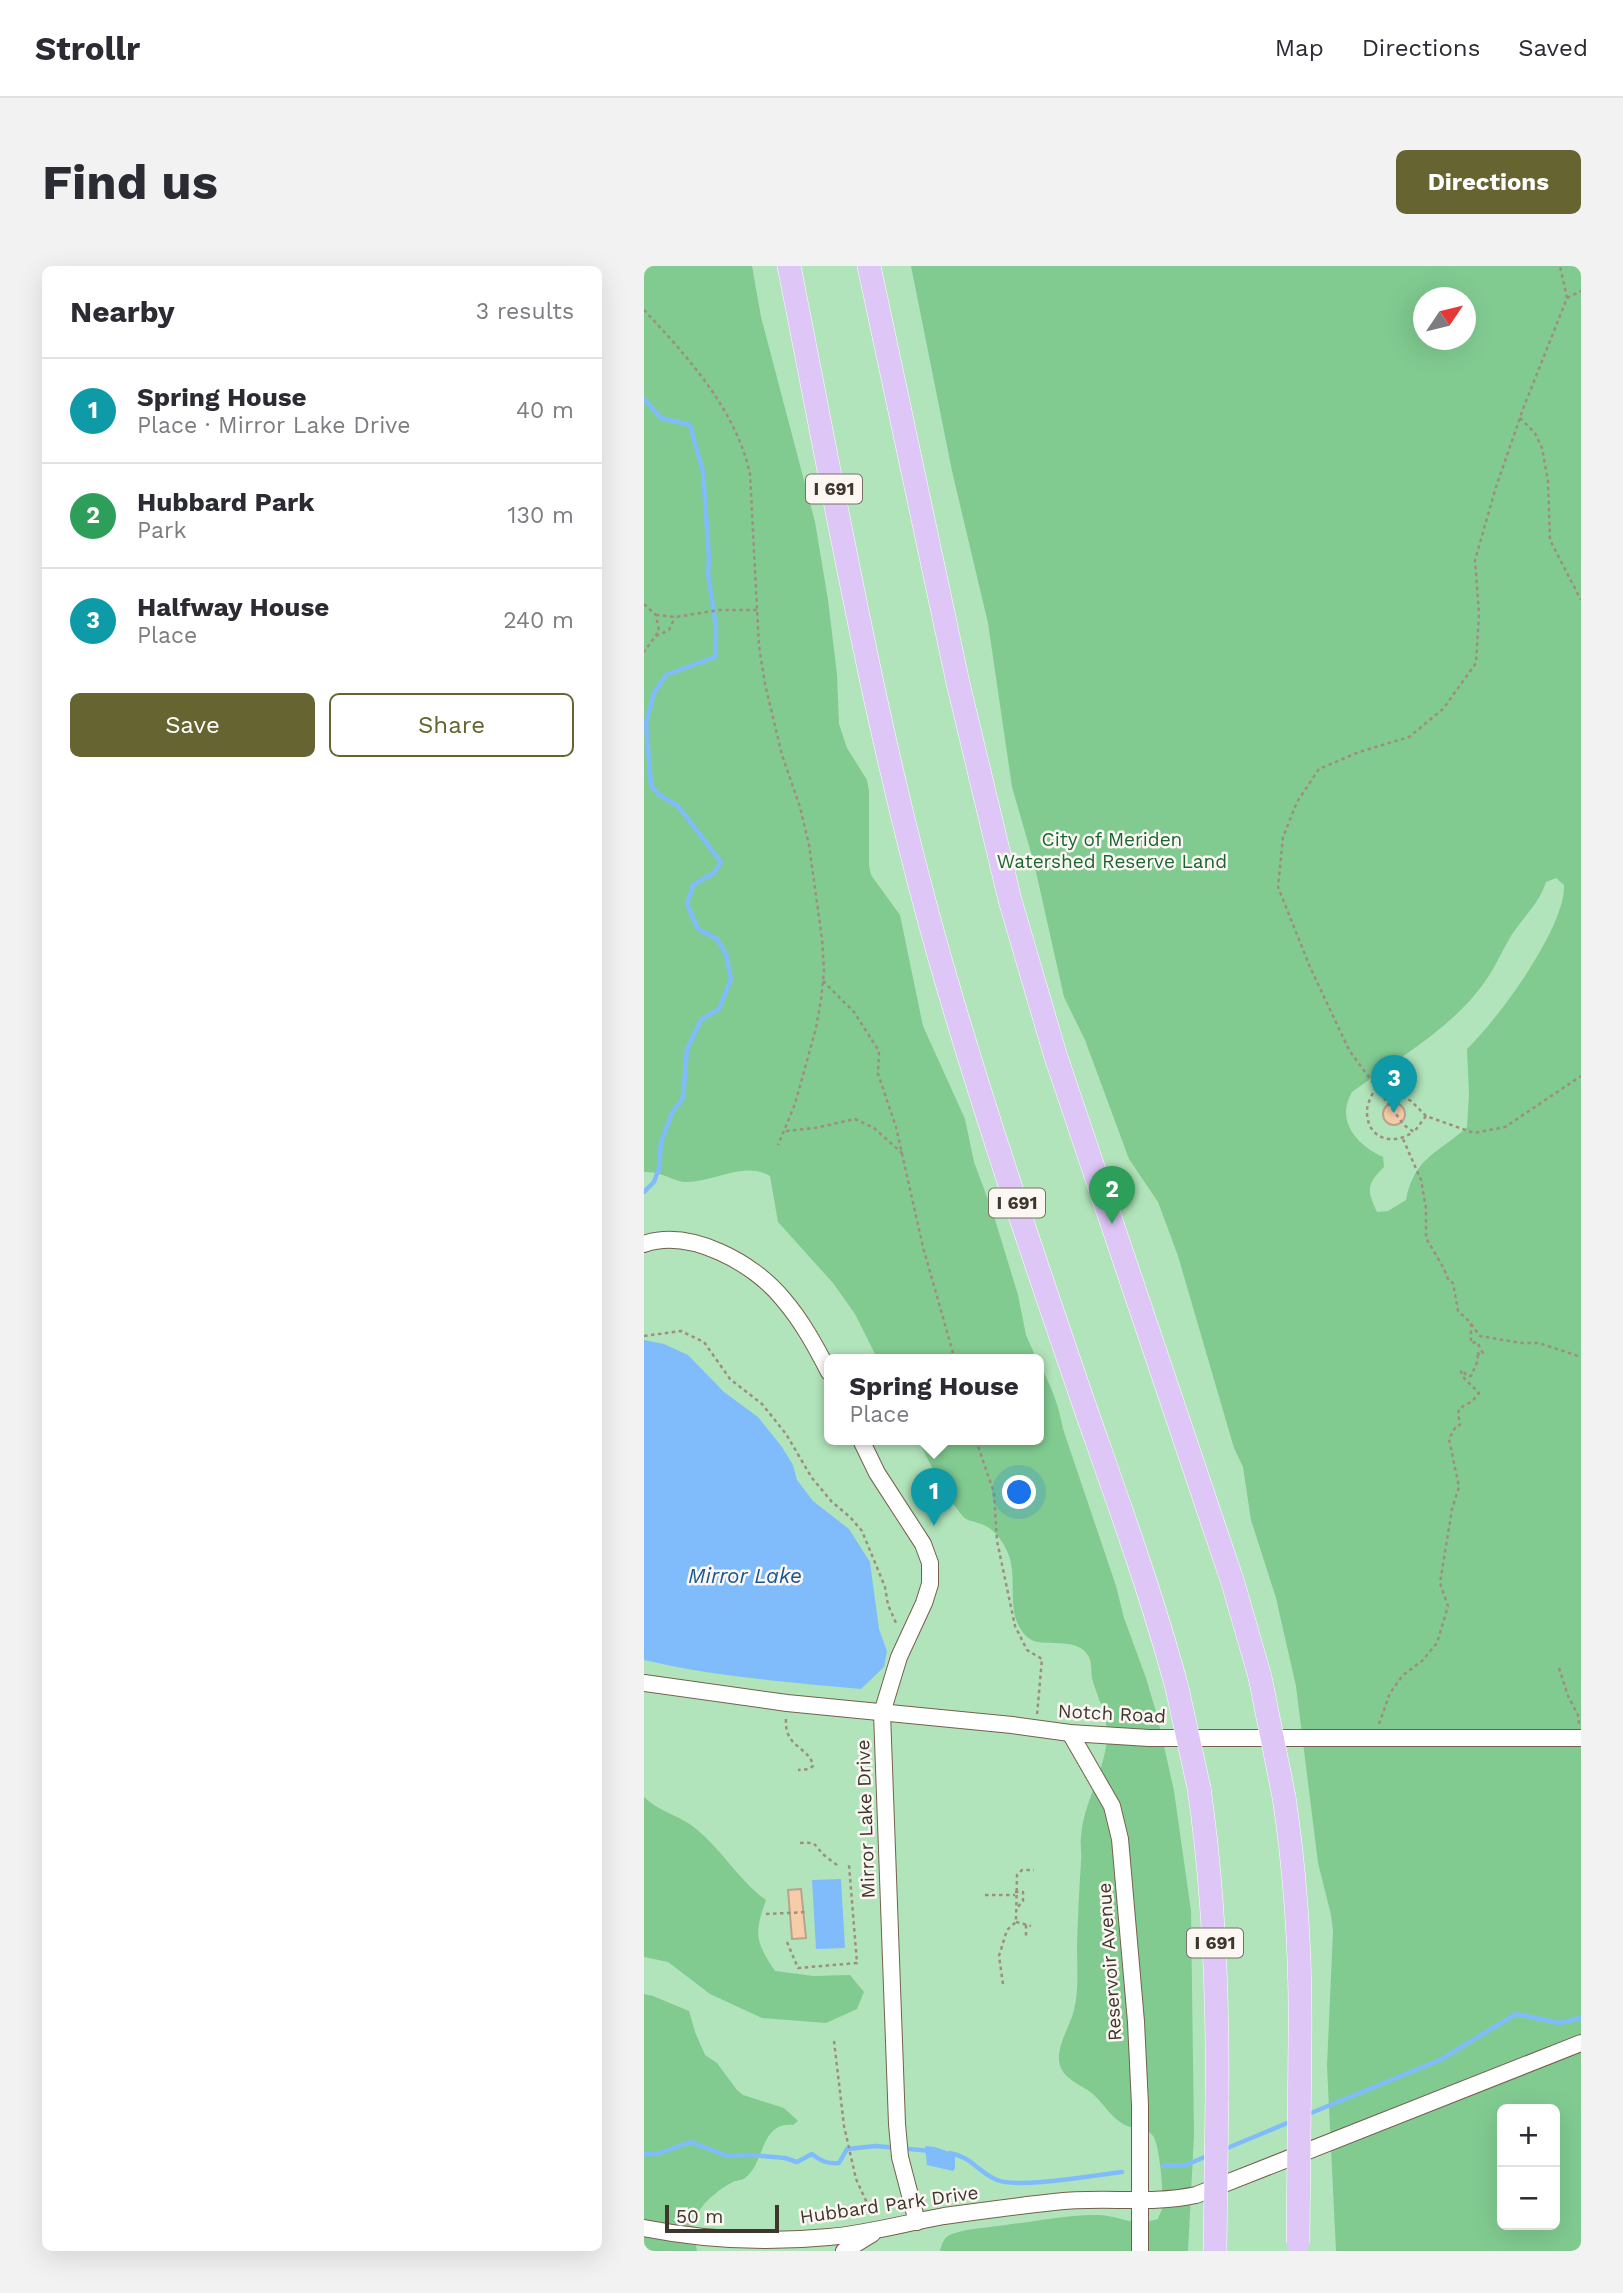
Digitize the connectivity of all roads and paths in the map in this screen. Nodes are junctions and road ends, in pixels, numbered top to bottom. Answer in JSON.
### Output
{"nodes":[{"id":1,"x":789,"y":266,"type":"edge"},
{"id":2,"x":869,"y":266,"type":"edge"},
{"id":3,"x":1560,"y":266,"type":"edge"},
{"id":4,"x":1581,"y":291,"type":"edge"},
{"id":5,"x":1567,"y":298,"type":"junction"},
{"id":6,"x":644,"y":310,"type":"edge"},
{"id":7,"x":1520,"y":418,"type":"junction"},
{"id":8,"x":1581,"y":600,"type":"edge"},
{"id":9,"x":644,"y":604,"type":"edge"},
{"id":10,"x":758,"y":610,"type":"junction"},
{"id":11,"x":656,"y":615,"type":"junction"},
{"id":12,"x":676,"y":617,"type":"junction"},
{"id":13,"x":653,"y":638,"type":"junction"},
{"id":14,"x":644,"y":652,"type":"edge"},
{"id":15,"x":823,"y":981,"type":"junction"},
{"id":16,"x":1581,"y":1076,"type":"edge"},
{"id":17,"x":1376,"y":1087,"type":"junction"},
{"id":18,"x":1426,"y":1116,"type":"junction"},
{"id":19,"x":785,"y":1131,"type":"junction"},
{"id":20,"x":1414,"y":1132,"type":"junction"},
{"id":21,"x":1403,"y":1139,"type":"junction"},
{"id":22,"x":778,"y":1145,"type":"dead end"},
{"id":23,"x":903,"y":1154,"type":"junction"},
{"id":24,"x":644,"y":1244,"type":"edge"},
{"id":25,"x":1471,"y":1323,"type":"junction"},
{"id":26,"x":644,"y":1336,"type":"edge"},
{"id":27,"x":953,"y":1354,"type":"edge"},
{"id":28,"x":1581,"y":1357,"type":"edge"},
{"id":29,"x":824,"y":1364,"type":"edge"},
{"id":30,"x":863,"y":1445,"type":"edge"},
{"id":31,"x":978,"y":1445,"type":"edge"},
{"id":32,"x":906,"y":1642,"type":"junction"},
{"id":33,"x":1559,"y":1668,"type":"dead end"},
{"id":34,"x":644,"y":1683,"type":"edge"},
{"id":35,"x":787,"y":1703,"type":"junction"},
{"id":36,"x":882,"y":1713,"type":"junction"},
{"id":37,"x":1036,"y":1728,"type":"junction"},
{"id":38,"x":1070,"y":1733,"type":"junction"},
{"id":39,"x":1374,"y":1737,"type":"junction"},
{"id":40,"x":1581,"y":1738,"type":"edge"},
{"id":41,"x":798,"y":1770,"type":"dead end"},
{"id":42,"x":800,"y":1843,"type":"dead end"},
{"id":43,"x":849,"y":1865,"type":"dead end"},
{"id":44,"x":838,"y":1866,"type":"dead end"},
{"id":45,"x":1034,"y":1870,"type":"dead end"},
{"id":46,"x":1015,"y":1893,"type":"junction"},
{"id":47,"x":985,"y":1895,"type":"dead end"},
{"id":48,"x":1016,"y":1909,"type":"junction"},
{"id":49,"x":807,"y":1912,"type":"dead end"},
{"id":50,"x":765,"y":1914,"type":"dead end"},
{"id":51,"x":1016,"y":1922,"type":"junction"},
{"id":52,"x":1026,"y":1936,"type":"dead end"},
{"id":53,"x":787,"y":1942,"type":"dead end"},
{"id":54,"x":1003,"y":1984,"type":"dead end"},
{"id":55,"x":834,"y":2041,"type":"dead end"},
{"id":56,"x":1581,"y":2043,"type":"edge"},
{"id":57,"x":1140,"y":2201,"type":"junction"},
{"id":58,"x":917,"y":2222,"type":"junction"},
{"id":59,"x":644,"y":2228,"type":"edge"},
{"id":60,"x":879,"y":2229,"type":"junction"},
{"id":61,"x":1298,"y":2247,"type":"edge"},
{"id":62,"x":844,"y":2251,"type":"edge"},
{"id":63,"x":1140,"y":2251,"type":"edge"},
{"id":64,"x":1215,"y":2251,"type":"edge"}],
"edges":[{"from":1,"to":64,"type":"highway","number":"I 691","bridge":true},
{"from":2,"to":61,"type":"highway","bridge":true},
{"from":3,"to":5,"type":"path"},
{"from":4,"to":5,"type":"path"},
{"from":5,"to":7,"type":"path"},
{"from":6,"to":10,"type":"path"},
{"from":7,"to":8,"type":"path"},
{"from":7,"to":17,"type":"path"},
{"from":9,"to":11,"type":"path"},
{"from":10,"to":12,"type":"path"},
{"from":10,"to":15,"type":"path"},
{"from":11,"to":12,"type":"path"},
{"from":11,"to":13,"type":"path"},
{"from":12,"to":13,"type":"path"},
{"from":13,"to":14,"type":"path"},
{"from":15,"to":19,"type":"path"},
{"from":15,"to":23,"type":"path"},
{"from":16,"to":18,"type":"path"},
{"from":17,"to":18,"type":"path"},
{"from":17,"to":20,"type":"path"},
{"from":17,"to":21,"type":"path"},
{"from":18,"to":20,"type":"path"},
{"from":19,"to":22,"type":"path"},
{"from":19,"to":23,"type":"path"},
{"from":20,"to":21,"type":"path"},
{"from":21,"to":25,"type":"path"},
{"from":23,"to":27,"type":"path"},
{"from":24,"to":29,"type":"street"},
{"from":25,"to":28,"type":"path"},
{"from":25,"to":39,"type":"path"},
{"from":26,"to":32,"type":"path"},
{"from":30,"to":32,"type":"street","name":"Mirror Lake Drive"},
{"from":31,"to":37,"type":"path"},
{"from":32,"to":36,"type":"street","name":"Mirror Lake Drive"},
{"from":33,"to":40,"type":"path"},
{"from":34,"to":35,"type":"street","name":"Notch Road"},
{"from":35,"to":36,"type":"street","name":"Notch Road"},
{"from":35,"to":41,"type":"path"},
{"from":36,"to":37,"type":"street","name":"Notch Road"},
{"from":36,"to":58,"type":"street","name":"Mirror Lake Drive"},
{"from":37,"to":38,"type":"street","name":"Notch Road"},
{"from":38,"to":39,"type":"street","name":"Notch Road"},
{"from":38,"to":57,"type":"street","name":"Reservoir Avenue"},
{"from":39,"to":40,"type":"street","name":"Notch Road"},
{"from":42,"to":44,"type":"path"},
{"from":43,"to":53,"type":"path"},
{"from":45,"to":46,"type":"path"},
{"from":46,"to":47,"type":"path"},
{"from":46,"to":48,"type":"path"},
{"from":46,"to":48,"type":"path"},
{"from":48,"to":51,"type":"path"},
{"from":49,"to":50,"type":"path"},
{"from":51,"to":52,"type":"path"},
{"from":51,"to":54,"type":"path"},
{"from":55,"to":60,"type":"path"},
{"from":56,"to":57,"type":"street"},
{"from":57,"to":58,"type":"street","name":"Hubbard Park Drive"},
{"from":57,"to":63,"type":"street","name":"Reservoir Avenue"},
{"from":58,"to":60,"type":"street","name":"Hubbard Park Drive"},
{"from":59,"to":60,"type":"street","name":"Hubbard Park Drive"},
{"from":60,"to":62,"type":"street"}]}
